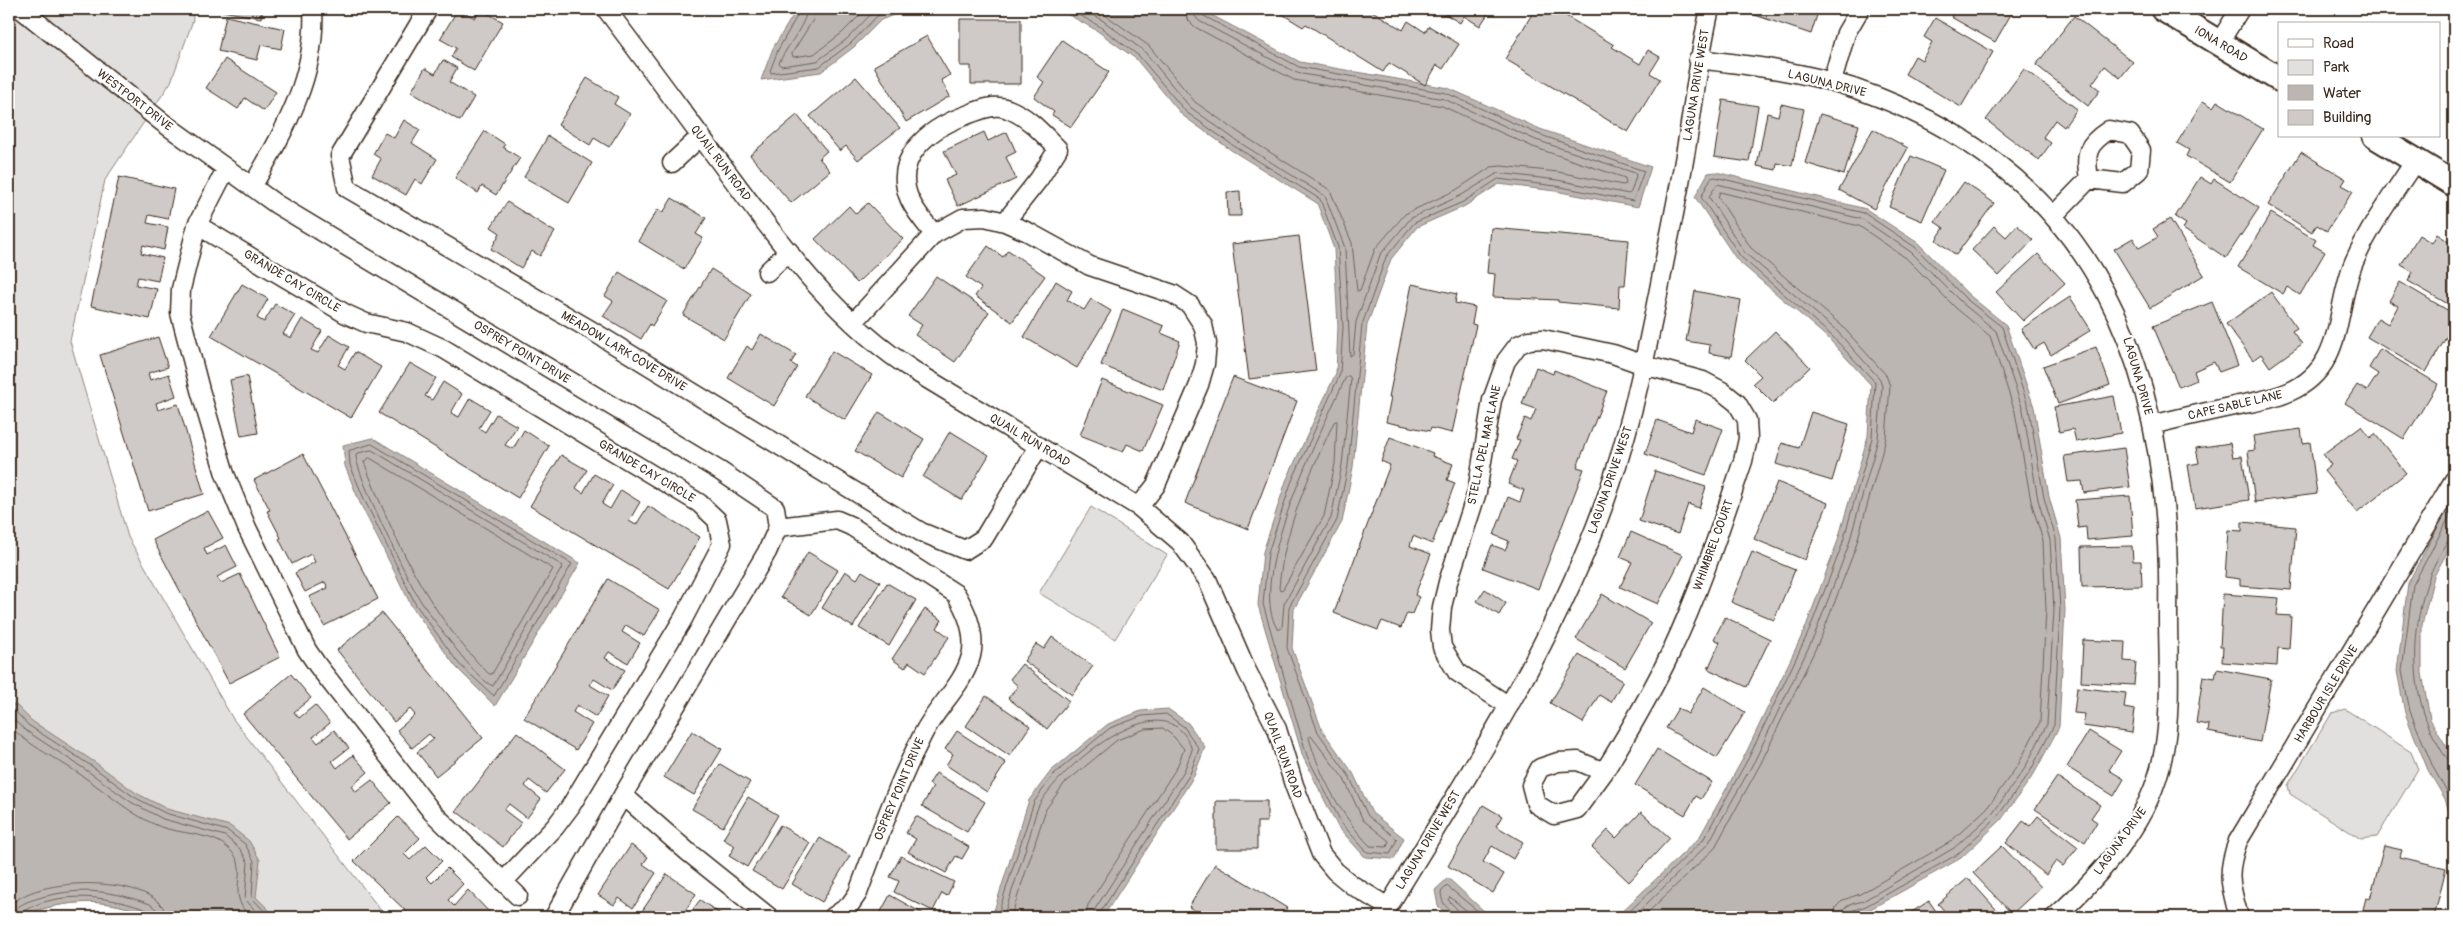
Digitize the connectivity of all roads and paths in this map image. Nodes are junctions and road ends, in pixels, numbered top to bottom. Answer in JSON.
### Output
{"nodes":[{"id":1,"x":21,"y":9,"type":"edge"},
{"id":2,"x":313,"y":9,"type":"edge"},
{"id":3,"x":428,"y":9,"type":"edge"},
{"id":4,"x":1710,"y":9,"type":"edge"},
{"id":5,"x":1860,"y":9,"type":"edge"},
{"id":6,"x":2163,"y":9,"type":"edge"},
{"id":7,"x":2240,"y":9,"type":"edge"},
{"id":8,"x":611,"y":11,"type":"edge"},
{"id":9,"x":2219,"y":43,"type":"junction"},
{"id":10,"x":1698,"y":59,"type":"junction"},
{"id":11,"x":2278,"y":78,"type":"edge"},
{"id":12,"x":1832,"y":82,"type":"junction"},
{"id":13,"x":701,"y":136,"type":"junction"},
{"id":14,"x":2378,"y":138,"type":"edge"},
{"id":15,"x":2415,"y":161,"type":"junction"},
{"id":16,"x":672,"y":163,"type":"dead end"},
{"id":17,"x":226,"y":169,"type":"junction"},
{"id":18,"x":2089,"y":179,"type":"dead end"},
{"id":19,"x":2454,"y":184,"type":"edge"},
{"id":20,"x":252,"y":187,"type":"junction"},
{"id":21,"x":2054,"y":216,"type":"junction"},
{"id":22,"x":1005,"y":222,"type":"junction"},
{"id":23,"x":197,"y":225,"type":"junction"},
{"id":24,"x":934,"y":234,"type":"junction"},
{"id":25,"x":789,"y":251,"type":"junction"},
{"id":26,"x":767,"y":272,"type":"dead end"},
{"id":27,"x":853,"y":324,"type":"junction"},
{"id":28,"x":1644,"y":366,"type":"junction"},
{"id":29,"x":2152,"y":425,"type":"junction"},
{"id":30,"x":1039,"y":446,"type":"junction"},
{"id":31,"x":2454,"y":480,"type":"edge"},
{"id":32,"x":1139,"y":507,"type":"junction"},
{"id":33,"x":778,"y":527,"type":"junction"},
{"id":34,"x":1509,"y":706,"type":"junction"},
{"id":35,"x":1604,"y":772,"type":"dead end"},
{"id":36,"x":623,"y":795,"type":"junction"},
{"id":37,"x":503,"y":882,"type":"junction"},
{"id":38,"x":518,"y":896,"type":"dead end"},
{"id":39,"x":1385,"y":912,"type":"edge"},
{"id":40,"x":554,"y":917,"type":"edge"},
{"id":41,"x":769,"y":917,"type":"edge"},
{"id":42,"x":833,"y":917,"type":"edge"},
{"id":43,"x":2055,"y":917,"type":"edge"},
{"id":44,"x":2239,"y":917,"type":"edge"}],
"edges":[{"from":1,"to":17,"type":"street","name":"WESTPORT DRIVE"},
{"from":2,"to":20,"type":"street"},
{"from":3,"to":30,"type":"street","name":"MEADOW LARK COVE DRIVE"},
{"from":4,"to":10,"type":"street","name":"LAGUNA DRIVE WEST"},
{"from":5,"to":12,"type":"street"},
{"from":6,"to":9,"type":"street","name":"IONA ROAD"},
{"from":7,"to":9,"type":"street"},
{"from":8,"to":13,"type":"street","name":"QUAIL RUN ROAD"},
{"from":9,"to":11,"type":"street","name":"IONA ROAD"},
{"from":10,"to":12,"type":"street","name":"LAGUNA DRIVE"},
{"from":10,"to":28,"type":"street","name":"LAGUNA DRIVE WEST"},
{"from":12,"to":21,"type":"street","name":"LAGUNA DRIVE"},
{"from":13,"to":16,"type":"street"},
{"from":13,"to":25,"type":"street","name":"QUAIL RUN ROAD"},
{"from":14,"to":15,"type":"street"},
{"from":15,"to":19,"type":"street"},
{"from":15,"to":29,"type":"street","name":"CAPE SABLE LANE"},
{"from":17,"to":20,"type":"street","name":"WESTPORT DRIVE"},
{"from":17,"to":23,"type":"street"},
{"from":18,"to":21,"type":"street"},
{"from":20,"to":33,"type":"street","name":"OSPREY POINT DRIVE"},
{"from":21,"to":29,"type":"street","name":"LAGUNA DRIVE"},
{"from":22,"to":24,"type":"street"},
{"from":22,"to":24,"type":"street"},
{"from":22,"to":32,"type":"street"},
{"from":23,"to":37,"type":"street"},
{"from":23,"to":37,"type":"street","name":"GRANDE CAY CIRCLE"},
{"from":24,"to":27,"type":"street"},
{"from":25,"to":26,"type":"street"},
{"from":25,"to":27,"type":"street","name":"QUAIL RUN ROAD"},
{"from":27,"to":30,"type":"street","name":"QUAIL RUN ROAD"},
{"from":28,"to":34,"type":"street","name":"LAGUNA DRIVE WEST"},
{"from":28,"to":34,"type":"street","name":"STELLA DEL MAR LANE"},
{"from":28,"to":35,"type":"street","name":"WHIMBREL COURT"},
{"from":29,"to":43,"type":"street","name":"LAGUNA DRIVE"},
{"from":30,"to":32,"type":"street","name":"QUAIL RUN ROAD"},
{"from":31,"to":44,"type":"street","name":"HARBOUR ISLE DRIVE"},
{"from":32,"to":39,"type":"street","name":"QUAIL RUN ROAD"},
{"from":33,"to":36,"type":"street"},
{"from":33,"to":42,"type":"street","name":"OSPREY POINT DRIVE"},
{"from":34,"to":39,"type":"street","name":"LAGUNA DRIVE WEST"},
{"from":36,"to":40,"type":"street"},
{"from":36,"to":41,"type":"street"},
{"from":37,"to":38,"type":"street"}]}
